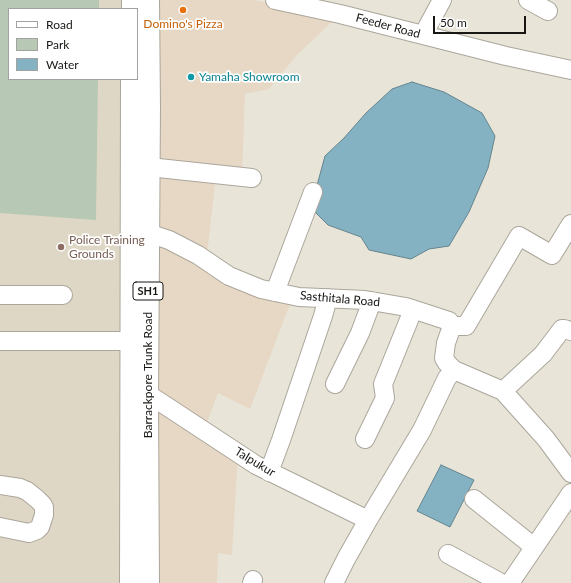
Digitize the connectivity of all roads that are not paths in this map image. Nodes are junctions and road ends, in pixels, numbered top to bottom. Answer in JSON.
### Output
{"nodes":[{"id":1,"x":148,"y":0,"type":"edge"},
{"id":2,"x":275,"y":0,"type":"edge"},
{"id":3,"x":442,"y":0,"type":"edge"},
{"id":4,"x":528,"y":0,"type":"edge"},
{"id":5,"x":342,"y":7,"type":"edge"},
{"id":6,"x":548,"y":11,"type":"dead end"},
{"id":7,"x":423,"y":35,"type":"junction"},
{"id":8,"x":571,"y":70,"type":"edge"},
{"id":9,"x":132,"y":80,"type":"edge"},
{"id":10,"x":149,"y":167,"type":"junction"},
{"id":11,"x":252,"y":178,"type":"dead end"},
{"id":12,"x":312,"y":192,"type":"dead end"},
{"id":13,"x":571,"y":224,"type":"edge"},
{"id":14,"x":148,"y":233,"type":"junction"},
{"id":15,"x":275,"y":292,"type":"junction"},
{"id":16,"x":0,"y":295,"type":"edge"},
{"id":17,"x":63,"y":295,"type":"dead end"},
{"id":18,"x":328,"y":298,"type":"junction"},
{"id":19,"x":372,"y":301,"type":"junction"},
{"id":20,"x":413,"y":310,"type":"junction"},
{"id":21,"x":452,"y":326,"type":"junction"},
{"id":22,"x":571,"y":331,"type":"edge"},
{"id":23,"x":0,"y":341,"type":"edge"},
{"id":24,"x":131,"y":341,"type":"junction"},
{"id":25,"x":454,"y":370,"type":"junction"},
{"id":26,"x":335,"y":384,"type":"dead end"},
{"id":27,"x":503,"y":391,"type":"junction"},
{"id":28,"x":148,"y":394,"type":"junction"},
{"id":29,"x":365,"y":439,"type":"dead end"},
{"id":30,"x":139,"y":467,"type":"junction"},
{"id":31,"x":269,"y":472,"type":"junction"},
{"id":32,"x":571,"y":473,"type":"edge"},
{"id":33,"x":0,"y":485,"type":"edge"},
{"id":34,"x":571,"y":492,"type":"edge"},
{"id":35,"x":474,"y":499,"type":"dead end"},
{"id":36,"x":368,"y":520,"type":"junction"},
{"id":37,"x":0,"y":528,"type":"edge"},
{"id":38,"x":534,"y":547,"type":"junction"},
{"id":39,"x":448,"y":554,"type":"dead end"},
{"id":40,"x":131,"y":583,"type":"edge"},
{"id":41,"x":148,"y":583,"type":"edge"},
{"id":42,"x":334,"y":583,"type":"edge"},
{"id":43,"x":501,"y":583,"type":"edge"},
{"id":44,"x":510,"y":583,"type":"edge"}],
"edges":[{"from":1,"to":10,"type":"main road","name":"Barrackpore Trunk Road","number":"SH1"},
{"from":2,"to":5,"type":"street","name":"Feeder Road"},
{"from":3,"to":7,"type":"street"},
{"from":4,"to":6,"type":"street"},
{"from":5,"to":7,"type":"street","name":"Feeder Road"},
{"from":7,"to":8,"type":"street","name":"Feeder Road"},
{"from":9,"to":24,"type":"main road","name":"Barrackpore Trunk Road","number":"SH1"},
{"from":10,"to":11,"type":"street"},
{"from":10,"to":14,"type":"main road","name":"Barrackpore Trunk Road","number":"SH1"},
{"from":12,"to":15,"type":"street"},
{"from":13,"to":21,"type":"street"},
{"from":14,"to":15,"type":"street","name":"Sasthitala Road"},
{"from":14,"to":28,"type":"main road","name":"Barrackpore Trunk Road","number":"SH1"},
{"from":15,"to":18,"type":"street","name":"Sasthitala Road"},
{"from":16,"to":17,"type":"street"},
{"from":18,"to":19,"type":"street","name":"Sasthitala Road"},
{"from":18,"to":31,"type":"street"},
{"from":19,"to":20,"type":"street","name":"Sasthitala Road"},
{"from":19,"to":26,"type":"street"},
{"from":20,"to":21,"type":"street","name":"Sasthitala Road"},
{"from":20,"to":29,"type":"street"},
{"from":21,"to":25,"type":"street"},
{"from":22,"to":27,"type":"street"},
{"from":23,"to":24,"type":"street"},
{"from":24,"to":30,"type":"main road","name":"Barrackpore Trunk Road","number":"SH1"},
{"from":25,"to":27,"type":"street"},
{"from":25,"to":36,"type":"street"},
{"from":27,"to":32,"type":"street"},
{"from":28,"to":30,"type":"main road","name":"Barrackpore Trunk Road","number":"SH1"},
{"from":28,"to":31,"type":"street","name":"Talpukur"},
{"from":30,"to":40,"type":"main road","name":"Barrackpore Trunk Road","number":"SH1"},
{"from":30,"to":41,"type":"main road","name":"Barrackpore Trunk Road","number":"SH1"},
{"from":31,"to":36,"type":"street","name":"Talpukur"},
{"from":33,"to":37,"type":"street"},
{"from":34,"to":38,"type":"street"},
{"from":35,"to":38,"type":"street"},
{"from":36,"to":42,"type":"street"},
{"from":38,"to":44,"type":"street"},
{"from":39,"to":43,"type":"street"}]}
